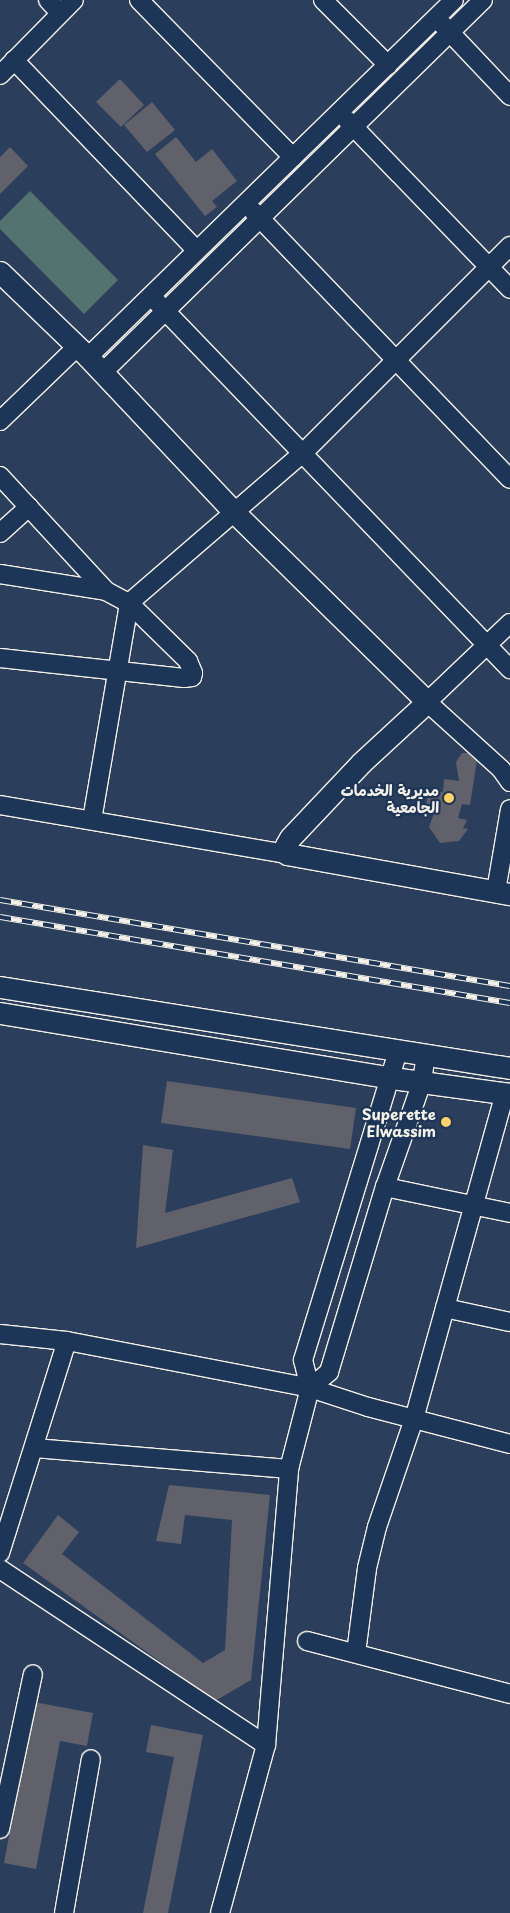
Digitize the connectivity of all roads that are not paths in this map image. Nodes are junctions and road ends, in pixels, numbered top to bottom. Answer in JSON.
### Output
{"nodes":[{"id":1,"x":74,"y":0,"type":"edge"},
{"id":2,"x":140,"y":0,"type":"edge"},
{"id":3,"x":323,"y":0,"type":"edge"},
{"id":4,"x":454,"y":0,"type":"edge"},
{"id":5,"x":483,"y":0,"type":"edge"},
{"id":6,"x":54,"y":6,"type":"edge"},
{"id":7,"x":437,"y":18,"type":"junction"},
{"id":8,"x":449,"y":32,"type":"junction"},
{"id":9,"x":14,"y":60,"type":"junction"},
{"id":10,"x":388,"y":65,"type":"junction"},
{"id":11,"x":0,"y":75,"type":"edge"},
{"id":12,"x":510,"y":96,"type":"edge"},
{"id":13,"x":339,"y":112,"type":"junction"},
{"id":14,"x":355,"y":128,"type":"junction"},
{"id":15,"x":293,"y":157,"type":"junction"},
{"id":16,"x":245,"y":203,"type":"junction"},
{"id":17,"x":260,"y":218,"type":"junction"},
{"id":18,"x":510,"y":246,"type":"edge"},
{"id":19,"x":196,"y":250,"type":"junction"},
{"id":20,"x":488,"y":266,"type":"junction"},
{"id":21,"x":0,"y":272,"type":"edge"},
{"id":22,"x":510,"y":289,"type":"edge"},
{"id":23,"x":152,"y":296,"type":"junction"},
{"id":24,"x":164,"y":310,"type":"junction"},
{"id":25,"x":89,"y":359,"type":"junction"},
{"id":26,"x":396,"y":359,"type":"junction"},
{"id":27,"x":0,"y":421,"type":"edge"},
{"id":28,"x":303,"y":453,"type":"junction"},
{"id":29,"x":0,"y":476,"type":"edge"},
{"id":30,"x":510,"y":479,"type":"edge"},
{"id":31,"x":29,"y":507,"type":"junction"},
{"id":32,"x":236,"y":514,"type":"junction"},
{"id":33,"x":0,"y":533,"type":"edge"},
{"id":34,"x":0,"y":574,"type":"edge"},
{"id":35,"x":106,"y":591,"type":"junction"},
{"id":36,"x":129,"y":603,"type":"junction"},
{"id":37,"x":510,"y":623,"type":"edge"},
{"id":38,"x":488,"y":646,"type":"junction"},
{"id":39,"x":0,"y":658,"type":"edge"},
{"id":40,"x":510,"y":669,"type":"edge"},
{"id":41,"x":117,"y":672,"type":"junction"},
{"id":42,"x":427,"y":702,"type":"junction"},
{"id":43,"x":510,"y":782,"type":"edge"},
{"id":44,"x":0,"y":805,"type":"edge"},
{"id":45,"x":510,"y":809,"type":"edge"},
{"id":46,"x":92,"y":820,"type":"junction"},
{"id":47,"x":287,"y":854,"type":"junction"},
{"id":48,"x":503,"y":892,"type":"edge"},
{"id":49,"x":0,"y":987,"type":"edge"},
{"id":50,"x":0,"y":1013,"type":"edge"},
{"id":51,"x":398,"y":1051,"type":"junction"},
{"id":52,"x":426,"y":1054,"type":"junction"},
{"id":53,"x":510,"y":1068,"type":"edge"},
{"id":54,"x":392,"y":1078,"type":"junction"},
{"id":55,"x":422,"y":1082,"type":"junction"},
{"id":56,"x":507,"y":1094,"type":"edge"},
{"id":57,"x":385,"y":1187,"type":"junction"},
{"id":58,"x":472,"y":1206,"type":"junction"},
{"id":59,"x":510,"y":1214,"type":"edge"},
{"id":60,"x":445,"y":1308,"type":"junction"},
{"id":61,"x":510,"y":1322,"type":"edge"},
{"id":62,"x":0,"y":1334,"type":"edge"},
{"id":63,"x":67,"y":1341,"type":"junction"},
{"id":64,"x":310,"y":1388,"type":"junction"},
{"id":65,"x":414,"y":1419,"type":"junction"},
{"id":66,"x":510,"y":1444,"type":"edge"},
{"id":67,"x":34,"y":1448,"type":"junction"},
{"id":68,"x":289,"y":1469,"type":"junction"},
{"id":69,"x":0,"y":1553,"type":"edge"},
{"id":70,"x":0,"y":1569,"type":"edge"},
{"id":71,"x":307,"y":1641,"type":"dead end"},
{"id":72,"x":356,"y":1654,"type":"junction"},
{"id":73,"x":33,"y":1674,"type":"dead end"},
{"id":74,"x":510,"y":1694,"type":"edge"},
{"id":75,"x":266,"y":1745,"type":"junction"},
{"id":76,"x":91,"y":1759,"type":"dead end"},
{"id":77,"x":0,"y":1829,"type":"edge"},
{"id":78,"x":64,"y":1913,"type":"edge"},
{"id":79,"x":220,"y":1913,"type":"edge"}],
"edges":[{"from":1,"to":6,"type":"street"},
{"from":2,"to":15,"type":"street"},
{"from":3,"to":10,"type":"street"},
{"from":4,"to":7,"type":"street"},
{"from":5,"to":8,"type":"street"},
{"from":6,"to":9,"type":"street"},
{"from":7,"to":8,"type":"street"},
{"from":7,"to":10,"type":"street"},
{"from":8,"to":12,"type":"street"},
{"from":8,"to":14,"type":"street"},
{"from":9,"to":11,"type":"street"},
{"from":9,"to":19,"type":"street"},
{"from":10,"to":13,"type":"street"},
{"from":13,"to":14,"type":"street"},
{"from":13,"to":15,"type":"street"},
{"from":14,"to":17,"type":"street"},
{"from":14,"to":20,"type":"street"},
{"from":15,"to":16,"type":"street"},
{"from":16,"to":17,"type":"street"},
{"from":16,"to":19,"type":"street"},
{"from":17,"to":24,"type":"street"},
{"from":17,"to":26,"type":"street"},
{"from":18,"to":20,"type":"street"},
{"from":19,"to":23,"type":"street"},
{"from":20,"to":22,"type":"street"},
{"from":20,"to":26,"type":"street"},
{"from":21,"to":25,"type":"street"},
{"from":23,"to":24,"type":"street"},
{"from":23,"to":25,"type":"street"},
{"from":24,"to":25,"type":"street"},
{"from":24,"to":28,"type":"street"},
{"from":25,"to":27,"type":"street"},
{"from":25,"to":32,"type":"street"},
{"from":26,"to":28,"type":"street"},
{"from":26,"to":30,"type":"street"},
{"from":28,"to":32,"type":"street"},
{"from":28,"to":38,"type":"street"},
{"from":29,"to":31,"type":"street"},
{"from":31,"to":33,"type":"street"},
{"from":31,"to":35,"type":"street"},
{"from":32,"to":36,"type":"street"},
{"from":32,"to":42,"type":"street"},
{"from":34,"to":35,"type":"street"},
{"from":35,"to":36,"type":"street"},
{"from":36,"to":41,"type":"street"},
{"from":36,"to":41,"type":"street"},
{"from":37,"to":38,"type":"street"},
{"from":38,"to":40,"type":"street"},
{"from":38,"to":42,"type":"street"},
{"from":39,"to":41,"type":"street"},
{"from":41,"to":46,"type":"street"},
{"from":42,"to":43,"type":"street"},
{"from":42,"to":47,"type":"street"},
{"from":44,"to":46,"type":"street"},
{"from":45,"to":48,"type":"street"},
{"from":46,"to":47,"type":"street"},
{"from":47,"to":48,"type":"street"},
{"from":49,"to":51,"type":"street"},
{"from":50,"to":54,"type":"street"},
{"from":51,"to":52,"type":"street"},
{"from":51,"to":54,"type":"street"},
{"from":52,"to":53,"type":"street"},
{"from":52,"to":55,"type":"street"},
{"from":54,"to":55,"type":"street"},
{"from":54,"to":64,"type":"street"},
{"from":55,"to":56,"type":"street"},
{"from":55,"to":57,"type":"street"},
{"from":56,"to":58,"type":"street"},
{"from":57,"to":58,"type":"street"},
{"from":57,"to":64,"type":"street"},
{"from":58,"to":59,"type":"street"},
{"from":58,"to":60,"type":"street"},
{"from":60,"to":61,"type":"street"},
{"from":60,"to":65,"type":"street"},
{"from":62,"to":63,"type":"street"},
{"from":63,"to":64,"type":"street"},
{"from":63,"to":67,"type":"street"},
{"from":64,"to":65,"type":"street"},
{"from":64,"to":68,"type":"street"},
{"from":65,"to":66,"type":"street"},
{"from":65,"to":72,"type":"street"},
{"from":67,"to":68,"type":"street"},
{"from":67,"to":69,"type":"street"},
{"from":68,"to":75,"type":"street"},
{"from":70,"to":75,"type":"street"},
{"from":71,"to":72,"type":"street"},
{"from":72,"to":74,"type":"street"},
{"from":73,"to":77,"type":"street"},
{"from":75,"to":79,"type":"street"},
{"from":76,"to":78,"type":"street"}]}
